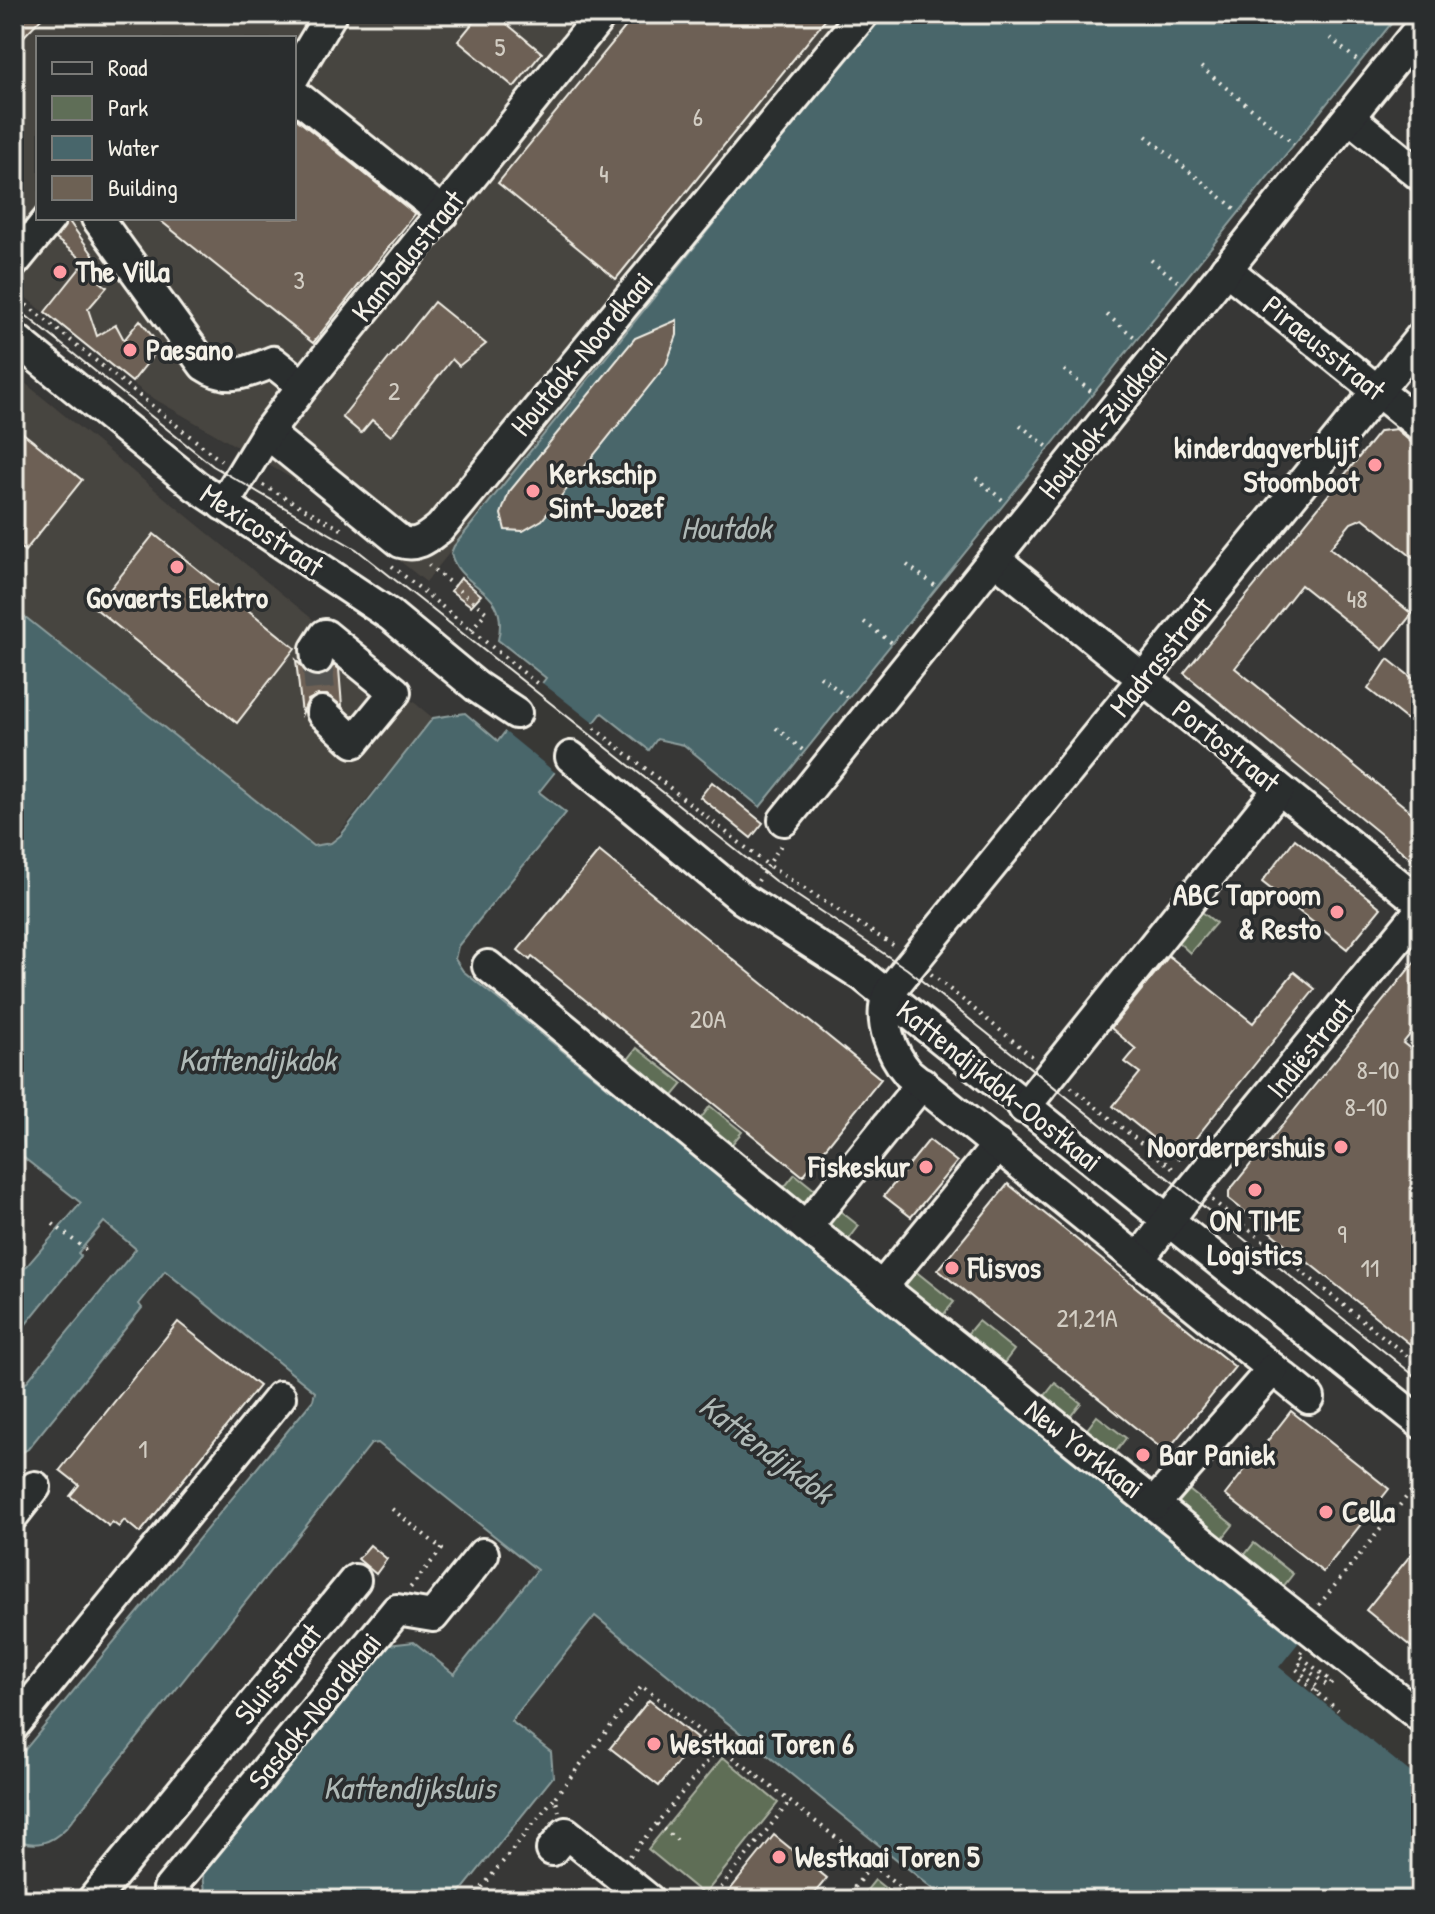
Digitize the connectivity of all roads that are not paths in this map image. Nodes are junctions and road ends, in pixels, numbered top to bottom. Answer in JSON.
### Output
{"nodes":[{"id":1,"x":331,"y":14,"type":"edge"},
{"id":2,"x":602,"y":14,"type":"edge"},
{"id":3,"x":863,"y":14,"type":"edge"},
{"id":4,"x":1421,"y":27,"type":"edge"},
{"id":5,"x":296,"y":73,"type":"edge"},
{"id":6,"x":296,"y":96,"type":"edge"},
{"id":7,"x":1349,"y":117,"type":"junction"},
{"id":8,"x":1421,"y":176,"type":"edge"},
{"id":9,"x":443,"y":213,"type":"junction"},
{"id":10,"x":48,"y":220,"type":"edge"},
{"id":11,"x":98,"y":220,"type":"edge"},
{"id":12,"x":14,"y":262,"type":"edge"},
{"id":13,"x":1226,"y":269,"type":"junction"},
{"id":14,"x":1421,"y":337,"type":"edge"},
{"id":15,"x":14,"y":338,"type":"edge"},
{"id":16,"x":303,"y":386,"type":"junction"},
{"id":17,"x":1377,"y":391,"type":"junction"},
{"id":18,"x":1421,"y":426,"type":"edge"},
{"id":19,"x":267,"y":433,"type":"junction"},
{"id":20,"x":223,"y":505,"type":"junction"},
{"id":21,"x":995,"y":559,"type":"junction"},
{"id":22,"x":359,"y":596,"type":"junction"},
{"id":23,"x":1143,"y":679,"type":"junction"},
{"id":24,"x":322,"y":712,"type":"tunnel mouth"},
{"id":25,"x":516,"y":713,"type":"dead end"},
{"id":26,"x":571,"y":757,"type":"dead end"},
{"id":27,"x":1279,"y":789,"type":"junction"},
{"id":28,"x":784,"y":820,"type":"road end"},
{"id":29,"x":1421,"y":903,"type":"edge"},
{"id":30,"x":1421,"y":910,"type":"edge"},
{"id":31,"x":488,"y":966,"type":"dead end"},
{"id":32,"x":901,"y":977,"type":"junction"},
{"id":33,"x":922,"y":1083,"type":"junction"},
{"id":34,"x":1024,"y":1108,"type":"junction"},
{"id":35,"x":998,"y":1145,"type":"junction"},
{"id":36,"x":1168,"y":1223,"type":"junction"},
{"id":37,"x":806,"y":1227,"type":"junction"},
{"id":38,"x":1139,"y":1259,"type":"junction"},
{"id":39,"x":882,"y":1287,"type":"junction"},
{"id":40,"x":1273,"y":1369,"type":"junction"},
{"id":41,"x":280,"y":1397,"type":"dead end"},
{"id":42,"x":1309,"y":1398,"type":"dead end"},
{"id":43,"x":1421,"y":1423,"type":"edge"},
{"id":44,"x":35,"y":1487,"type":"dead end"},
{"id":45,"x":1154,"y":1504,"type":"junction"},
{"id":46,"x":14,"y":1514,"type":"edge"},
{"id":47,"x":483,"y":1554,"type":"dead end"},
{"id":48,"x":355,"y":1580,"type":"dead end"},
{"id":49,"x":1421,"y":1717,"type":"edge"},
{"id":50,"x":14,"y":1725,"type":"edge"},
{"id":51,"x":559,"y":1841,"type":"road end"},
{"id":52,"x":633,"y":1891,"type":"edge"},
{"id":53,"x":93,"y":1900,"type":"edge"},
{"id":54,"x":181,"y":1900,"type":"edge"}],
"edges":[{"from":1,"to":5,"type":"street"},
{"from":2,"to":9,"type":"street","name":"Kambalastraat"},
{"from":3,"to":19,"type":"street","name":"Houtdok-Noordkaai"},
{"from":4,"to":7,"type":"street","name":"Houtdok-Zuidkaai"},
{"from":6,"to":9,"type":"street"},
{"from":7,"to":8,"type":"street"},
{"from":7,"to":13,"type":"street","name":"Houtdok-Zuidkaai"},
{"from":9,"to":16,"type":"street","name":"Kambalastraat"},
{"from":10,"to":12,"type":"street"},
{"from":11,"to":16,"type":"street"},
{"from":13,"to":17,"type":"street","name":"Piraeusstraat"},
{"from":13,"to":21,"type":"street","name":"Houtdok-Zuidkaai"},
{"from":14,"to":17,"type":"street","name":"Madrasstraat"},
{"from":15,"to":20,"type":"street","name":"Mexicostraat"},
{"from":16,"to":19,"type":"street","name":"Kambalastraat"},
{"from":17,"to":18,"type":"street","name":"Piraeusstraat"},
{"from":17,"to":23,"type":"street","name":"Madrasstraat"},
{"from":19,"to":20,"type":"street","name":"Kambalastraat"},
{"from":20,"to":22,"type":"street","name":"Mexicostraat"},
{"from":21,"to":23,"type":"street","name":"Portostraat"},
{"from":21,"to":28,"type":"street","name":"Houtdok-Zuidkaai"},
{"from":22,"to":24,"type":"street"},
{"from":22,"to":25,"type":"street","name":"Mexicostraat"},
{"from":23,"to":27,"type":"street","name":"Portostraat"},
{"from":23,"to":32,"type":"street","name":"Madrasstraat"},
{"from":26,"to":32,"type":"street","name":"Kattendijkdok-Oostkaai"},
{"from":27,"to":29,"type":"street","name":"Portostraat"},
{"from":27,"to":34,"type":"street"},
{"from":30,"to":36,"type":"street","name":"Indiëstraat"},
{"from":31,"to":37,"type":"street","name":"New Yorkkaai"},
{"from":32,"to":33,"type":"street"},
{"from":32,"to":34,"type":"street","name":"Kattendijkdok-Oostkaai"},
{"from":33,"to":35,"type":"street"},
{"from":33,"to":37,"type":"street"},
{"from":34,"to":36,"type":"street","name":"Kattendijkdok-Oostkaai"},
{"from":35,"to":38,"type":"street"},
{"from":35,"to":39,"type":"street"},
{"from":36,"to":38,"type":"street","name":"Indiëstraat"},
{"from":36,"to":43,"type":"street","name":"Kattendijkdok-Oostkaai"},
{"from":37,"to":39,"type":"street","name":"New Yorkkaai"},
{"from":38,"to":40,"type":"street"},
{"from":39,"to":45,"type":"street","name":"New Yorkkaai"},
{"from":40,"to":42,"type":"street"},
{"from":40,"to":45,"type":"street"},
{"from":41,"to":50,"type":"street"},
{"from":44,"to":46,"type":"street"},
{"from":45,"to":49,"type":"street","name":"New Yorkkaai"},
{"from":47,"to":54,"type":"street","name":"Sasdok-Noordkaai"},
{"from":48,"to":53,"type":"street","name":"Sluisstraat"},
{"from":51,"to":52,"type":"street"}]}
